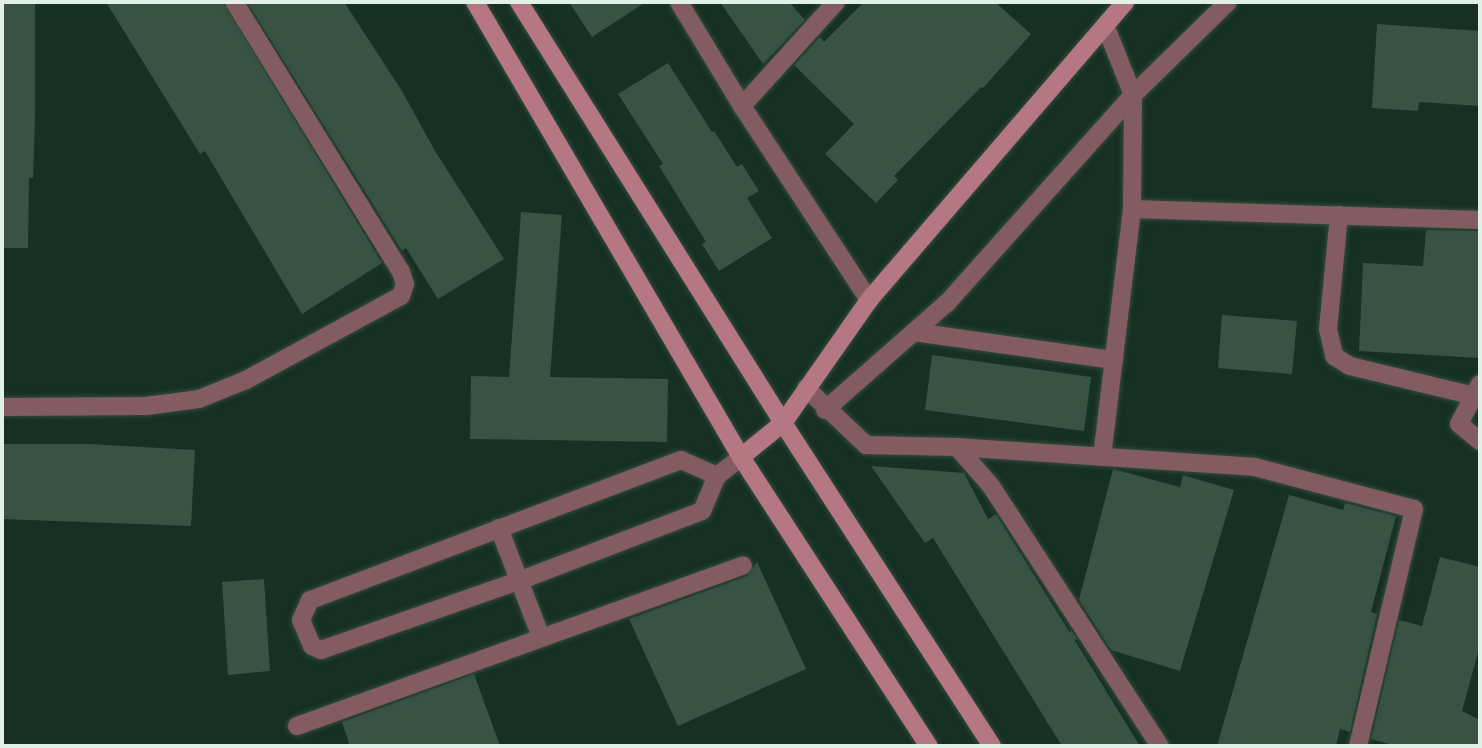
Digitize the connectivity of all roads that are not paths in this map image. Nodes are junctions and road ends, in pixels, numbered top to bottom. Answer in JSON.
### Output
{"nodes":[{"id":1,"x":234,"y":2,"type":"edge"},
{"id":2,"x":475,"y":2,"type":"edge"},
{"id":3,"x":519,"y":2,"type":"edge"},
{"id":4,"x":679,"y":2,"type":"edge"},
{"id":5,"x":836,"y":2,"type":"edge"},
{"id":6,"x":1125,"y":2,"type":"edge"},
{"id":7,"x":1228,"y":2,"type":"edge"},
{"id":8,"x":1105,"y":25,"type":"junction"},
{"id":9,"x":1133,"y":95,"type":"junction"},
{"id":10,"x":742,"y":106,"type":"junction"},
{"id":11,"x":1132,"y":209,"type":"junction"},
{"id":12,"x":1339,"y":215,"type":"junction"},
{"id":13,"x":1480,"y":220,"type":"edge"},
{"id":14,"x":869,"y":300,"type":"junction"},
{"id":15,"x":914,"y":332,"type":"junction"},
{"id":16,"x":1114,"y":359,"type":"junction"},
{"id":17,"x":806,"y":388,"type":"junction"},
{"id":18,"x":1477,"y":390,"type":"edge"},
{"id":19,"x":2,"y":407,"type":"edge"},
{"id":20,"x":825,"y":410,"type":"junction"},
{"id":21,"x":783,"y":423,"type":"junction"},
{"id":22,"x":1480,"y":440,"type":"edge"},
{"id":23,"x":957,"y":447,"type":"junction"},
{"id":24,"x":741,"y":457,"type":"junction"},
{"id":25,"x":1102,"y":457,"type":"junction"},
{"id":26,"x":718,"y":476,"type":"junction"},
{"id":27,"x":499,"y":528,"type":"junction"},
{"id":28,"x":743,"y":565,"type":"dead end"},
{"id":29,"x":521,"y":580,"type":"junction"},
{"id":30,"x":541,"y":637,"type":"junction"},
{"id":31,"x":297,"y":726,"type":"dead end"},
{"id":32,"x":929,"y":746,"type":"edge"},
{"id":33,"x":992,"y":746,"type":"edge"},
{"id":34,"x":1160,"y":746,"type":"edge"},
{"id":35,"x":1358,"y":746,"type":"edge"}],
"edges":[{"from":1,"to":19,"type":"street"},
{"from":2,"to":24,"type":"street"},
{"from":3,"to":21,"type":"street"},
{"from":4,"to":10,"type":"street"},
{"from":5,"to":10,"type":"street"},
{"from":6,"to":8,"type":"street"},
{"from":7,"to":9,"type":"street"},
{"from":8,"to":9,"type":"street"},
{"from":8,"to":14,"type":"street"},
{"from":9,"to":11,"type":"street"},
{"from":9,"to":15,"type":"street"},
{"from":10,"to":14,"type":"street"},
{"from":11,"to":12,"type":"street"},
{"from":11,"to":16,"type":"street"},
{"from":12,"to":13,"type":"street"},
{"from":12,"to":18,"type":"street"},
{"from":14,"to":17,"type":"street"},
{"from":15,"to":16,"type":"street"},
{"from":15,"to":20,"type":"street"},
{"from":16,"to":25,"type":"street"},
{"from":17,"to":20,"type":"street"},
{"from":17,"to":21,"type":"street"},
{"from":18,"to":22,"type":"street"},
{"from":20,"to":23,"type":"street"},
{"from":21,"to":24,"type":"street"},
{"from":21,"to":33,"type":"street"},
{"from":23,"to":25,"type":"street"},
{"from":23,"to":34,"type":"street"},
{"from":24,"to":26,"type":"street"},
{"from":24,"to":32,"type":"street"},
{"from":25,"to":35,"type":"street"},
{"from":26,"to":27,"type":"street"},
{"from":26,"to":29,"type":"street"},
{"from":27,"to":29,"type":"street"},
{"from":27,"to":29,"type":"street"},
{"from":28,"to":30,"type":"street"},
{"from":29,"to":30,"type":"street"},
{"from":30,"to":31,"type":"street"}]}
